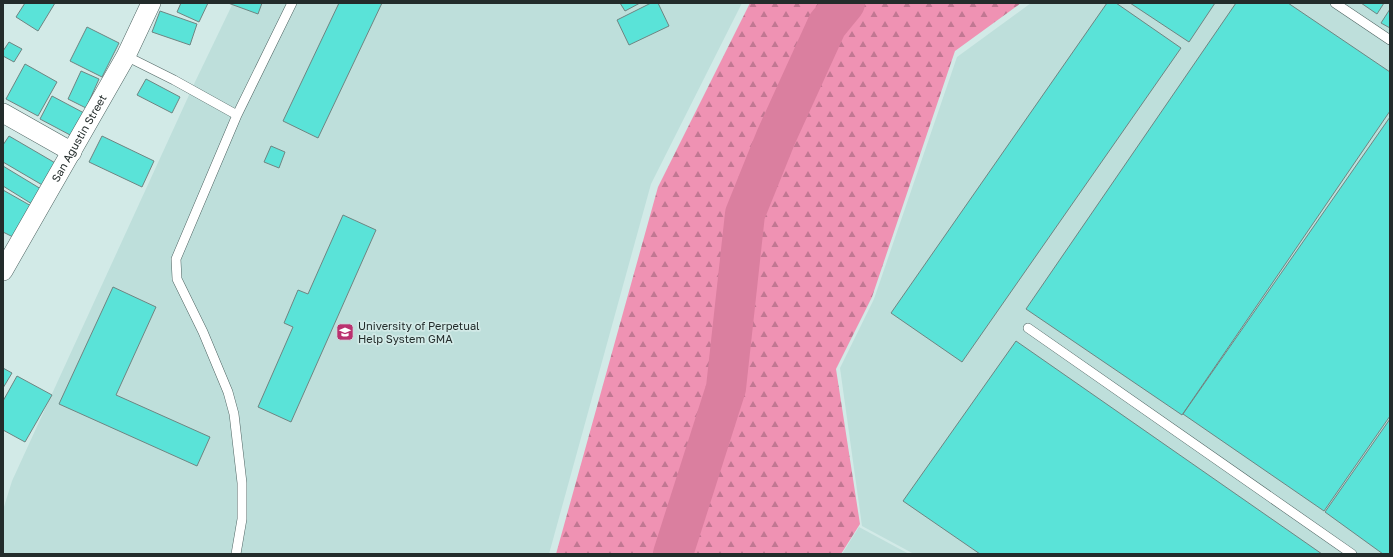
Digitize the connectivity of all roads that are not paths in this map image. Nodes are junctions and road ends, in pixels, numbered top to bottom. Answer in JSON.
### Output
{"nodes":[{"id":1,"x":151,"y":3,"type":"edge"},
{"id":2,"x":292,"y":3,"type":"edge"},
{"id":3,"x":1335,"y":3,"type":"edge"},
{"id":4,"x":1390,"y":40,"type":"edge"},
{"id":5,"x":126,"y":56,"type":"junction"},
{"id":6,"x":3,"y":113,"type":"edge"},
{"id":7,"x":237,"y":115,"type":"junction"},
{"id":8,"x":72,"y":152,"type":"junction"},
{"id":9,"x":3,"y":271,"type":"edge"},
{"id":10,"x":1028,"y":328,"type":"dead end"},
{"id":11,"x":236,"y":554,"type":"edge"},
{"id":12,"x":1352,"y":554,"type":"edge"}],
"edges":[{"from":1,"to":5,"type":"street","name":"San Agustin Street"},
{"from":2,"to":7,"type":"lane"},
{"from":3,"to":4,"type":"lane"},
{"from":5,"to":7,"type":"lane"},
{"from":5,"to":8,"type":"street","name":"San Agustin Street"},
{"from":6,"to":8,"type":"street"},
{"from":7,"to":11,"type":"lane"},
{"from":8,"to":9,"type":"street","name":"San Agustin Street"},
{"from":10,"to":12,"type":"lane"}]}
